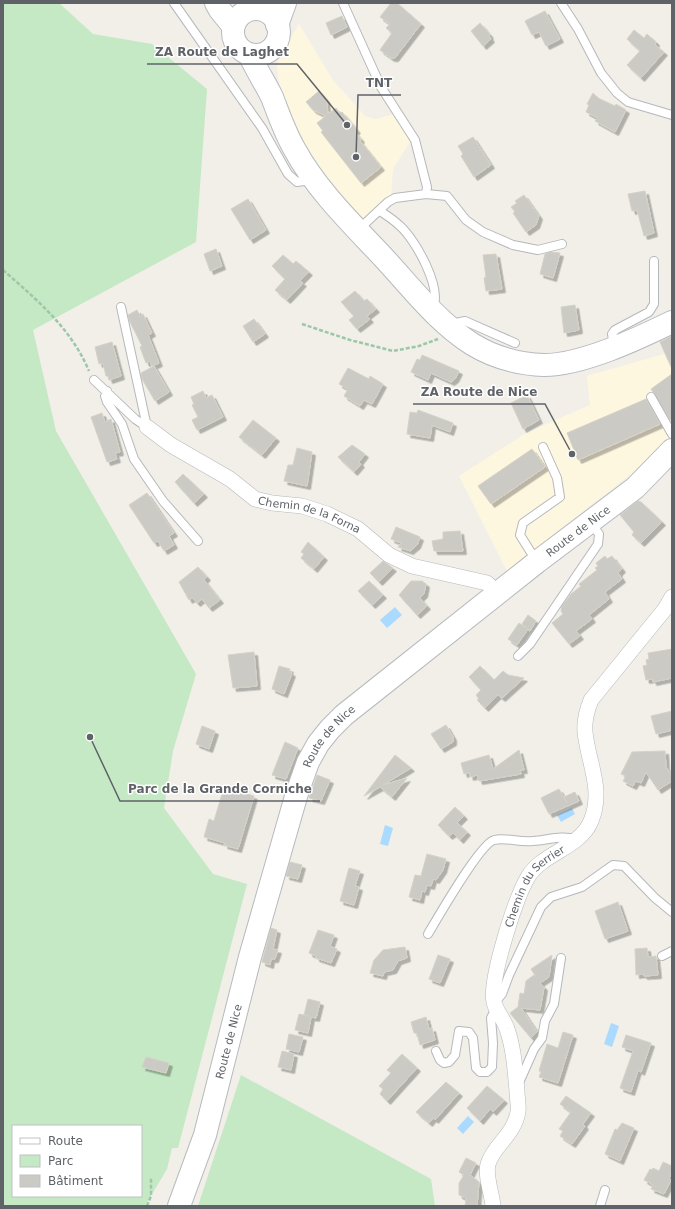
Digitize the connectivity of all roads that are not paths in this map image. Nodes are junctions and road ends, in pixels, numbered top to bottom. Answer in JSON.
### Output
{"nodes":[{"id":1,"x":174,"y":3,"type":"edge"},
{"id":2,"x":216,"y":3,"type":"edge"},
{"id":3,"x":285,"y":3,"type":"edge"},
{"id":4,"x":343,"y":3,"type":"edge"},
{"id":5,"x":561,"y":3,"type":"edge"},
{"id":6,"x":254,"y":13,"type":"edge"},
{"id":7,"x":273,"y":47,"type":"junction"},
{"id":8,"x":249,"y":54,"type":"junction"},
{"id":9,"x":271,"y":96,"type":"junction"},
{"id":10,"x":672,"y":115,"type":"edge"},
{"id":11,"x":314,"y":179,"type":"junction"},
{"id":12,"x":426,"y":194,"type":"junction"},
{"id":13,"x":380,"y":211,"type":"junction"},
{"id":14,"x":358,"y":230,"type":"junction"},
{"id":15,"x":562,"y":244,"type":"dead end"},
{"id":16,"x":654,"y":261,"type":"dead end"},
{"id":17,"x":121,"y":306,"type":"dead end"},
{"id":18,"x":431,"y":309,"type":"junction"},
{"id":19,"x":672,"y":322,"type":"edge"},
{"id":20,"x":450,"y":329,"type":"junction"},
{"id":21,"x":515,"y":343,"type":"dead end"},
{"id":22,"x":614,"y":347,"type":"junction"},
{"id":23,"x":94,"y":380,"type":"road end"},
{"id":24,"x":107,"y":391,"type":"junction"},
{"id":25,"x":651,"y":397,"type":"dead end"},
{"id":26,"x":146,"y":427,"type":"junction"},
{"id":27,"x":672,"y":434,"type":"edge"},
{"id":28,"x":543,"y":447,"type":"dead end"},
{"id":29,"x":672,"y":450,"type":"edge"},
{"id":30,"x":590,"y":521,"type":"junction"},
{"id":31,"x":198,"y":541,"type":"dead end"},
{"id":32,"x":537,"y":562,"type":"junction"},
{"id":33,"x":498,"y":594,"type":"junction"},
{"id":34,"x":672,"y":597,"type":"edge"},
{"id":35,"x":518,"y":656,"type":"dead end"},
{"id":36,"x":575,"y":839,"type":"junction"},
{"id":37,"x":672,"y":912,"type":"edge"},
{"id":38,"x":428,"y":934,"type":"dead end"},
{"id":39,"x":672,"y":951,"type":"edge"},
{"id":40,"x":662,"y":956,"type":"dead end"},
{"id":41,"x":561,"y":958,"type":"dead end"},
{"id":42,"x":495,"y":1005,"type":"junction"},
{"id":43,"x":436,"y":1051,"type":"dead end"},
{"id":44,"x":516,"y":1087,"type":"junction"},
{"id":45,"x":605,"y":1190,"type":"dead end"},
{"id":46,"x":179,"y":1206,"type":"edge"},
{"id":47,"x":493,"y":1206,"type":"edge"},
{"id":48,"x":600,"y":1206,"type":"edge"}],
"edges":[{"from":1,"to":11,"type":"lane"},
{"from":2,"to":6,"type":"main road"},
{"from":3,"to":6,"type":"main road"},
{"from":4,"to":12,"type":"lane"},
{"from":5,"to":10,"type":"lane"},
{"from":6,"to":7,"type":"main road"},
{"from":6,"to":8,"type":"main road"},
{"from":7,"to":8,"type":"main road"},
{"from":7,"to":9,"type":"main road"},
{"from":8,"to":9,"type":"main road"},
{"from":9,"to":11,"type":"main road"},
{"from":11,"to":14,"type":"main road"},
{"from":12,"to":13,"type":"lane"},
{"from":12,"to":15,"type":"lane"},
{"from":13,"to":14,"type":"lane"},
{"from":13,"to":18,"type":"lane"},
{"from":14,"to":18,"type":"main road"},
{"from":16,"to":22,"type":"lane"},
{"from":17,"to":26,"type":"lane"},
{"from":18,"to":20,"type":"main road"},
{"from":19,"to":22,"type":"main road"},
{"from":20,"to":21,"type":"lane"},
{"from":20,"to":22,"type":"main road"},
{"from":23,"to":24,"type":"lane","name":"Chemin de la Forna"},
{"from":24,"to":26,"type":"lane","name":"Chemin de la Forna"},
{"from":24,"to":31,"type":"lane"},
{"from":25,"to":27,"type":"lane"},
{"from":26,"to":33,"type":"street","name":"Chemin de la Forna"},
{"from":28,"to":32,"type":"lane"},
{"from":29,"to":30,"type":"main road","name":"Route de Nice"},
{"from":30,"to":32,"type":"main road","name":"Route de Nice"},
{"from":30,"to":35,"type":"lane"},
{"from":32,"to":33,"type":"main road","name":"Route de Nice"},
{"from":33,"to":46,"type":"main road","name":"Route de Nice"},
{"from":34,"to":36,"type":"street","name":"Chemin du Serrier"},
{"from":36,"to":38,"type":"lane"},
{"from":36,"to":42,"type":"street","name":"Chemin du Serrier"},
{"from":37,"to":42,"type":"lane"},
{"from":39,"to":40,"type":"lane"},
{"from":41,"to":44,"type":"lane"},
{"from":42,"to":43,"type":"lane"},
{"from":42,"to":44,"type":"street","name":"Chemin du Serrier"},
{"from":44,"to":47,"type":"street","name":"Chemin du Serrier"},
{"from":45,"to":48,"type":"lane"}]}
